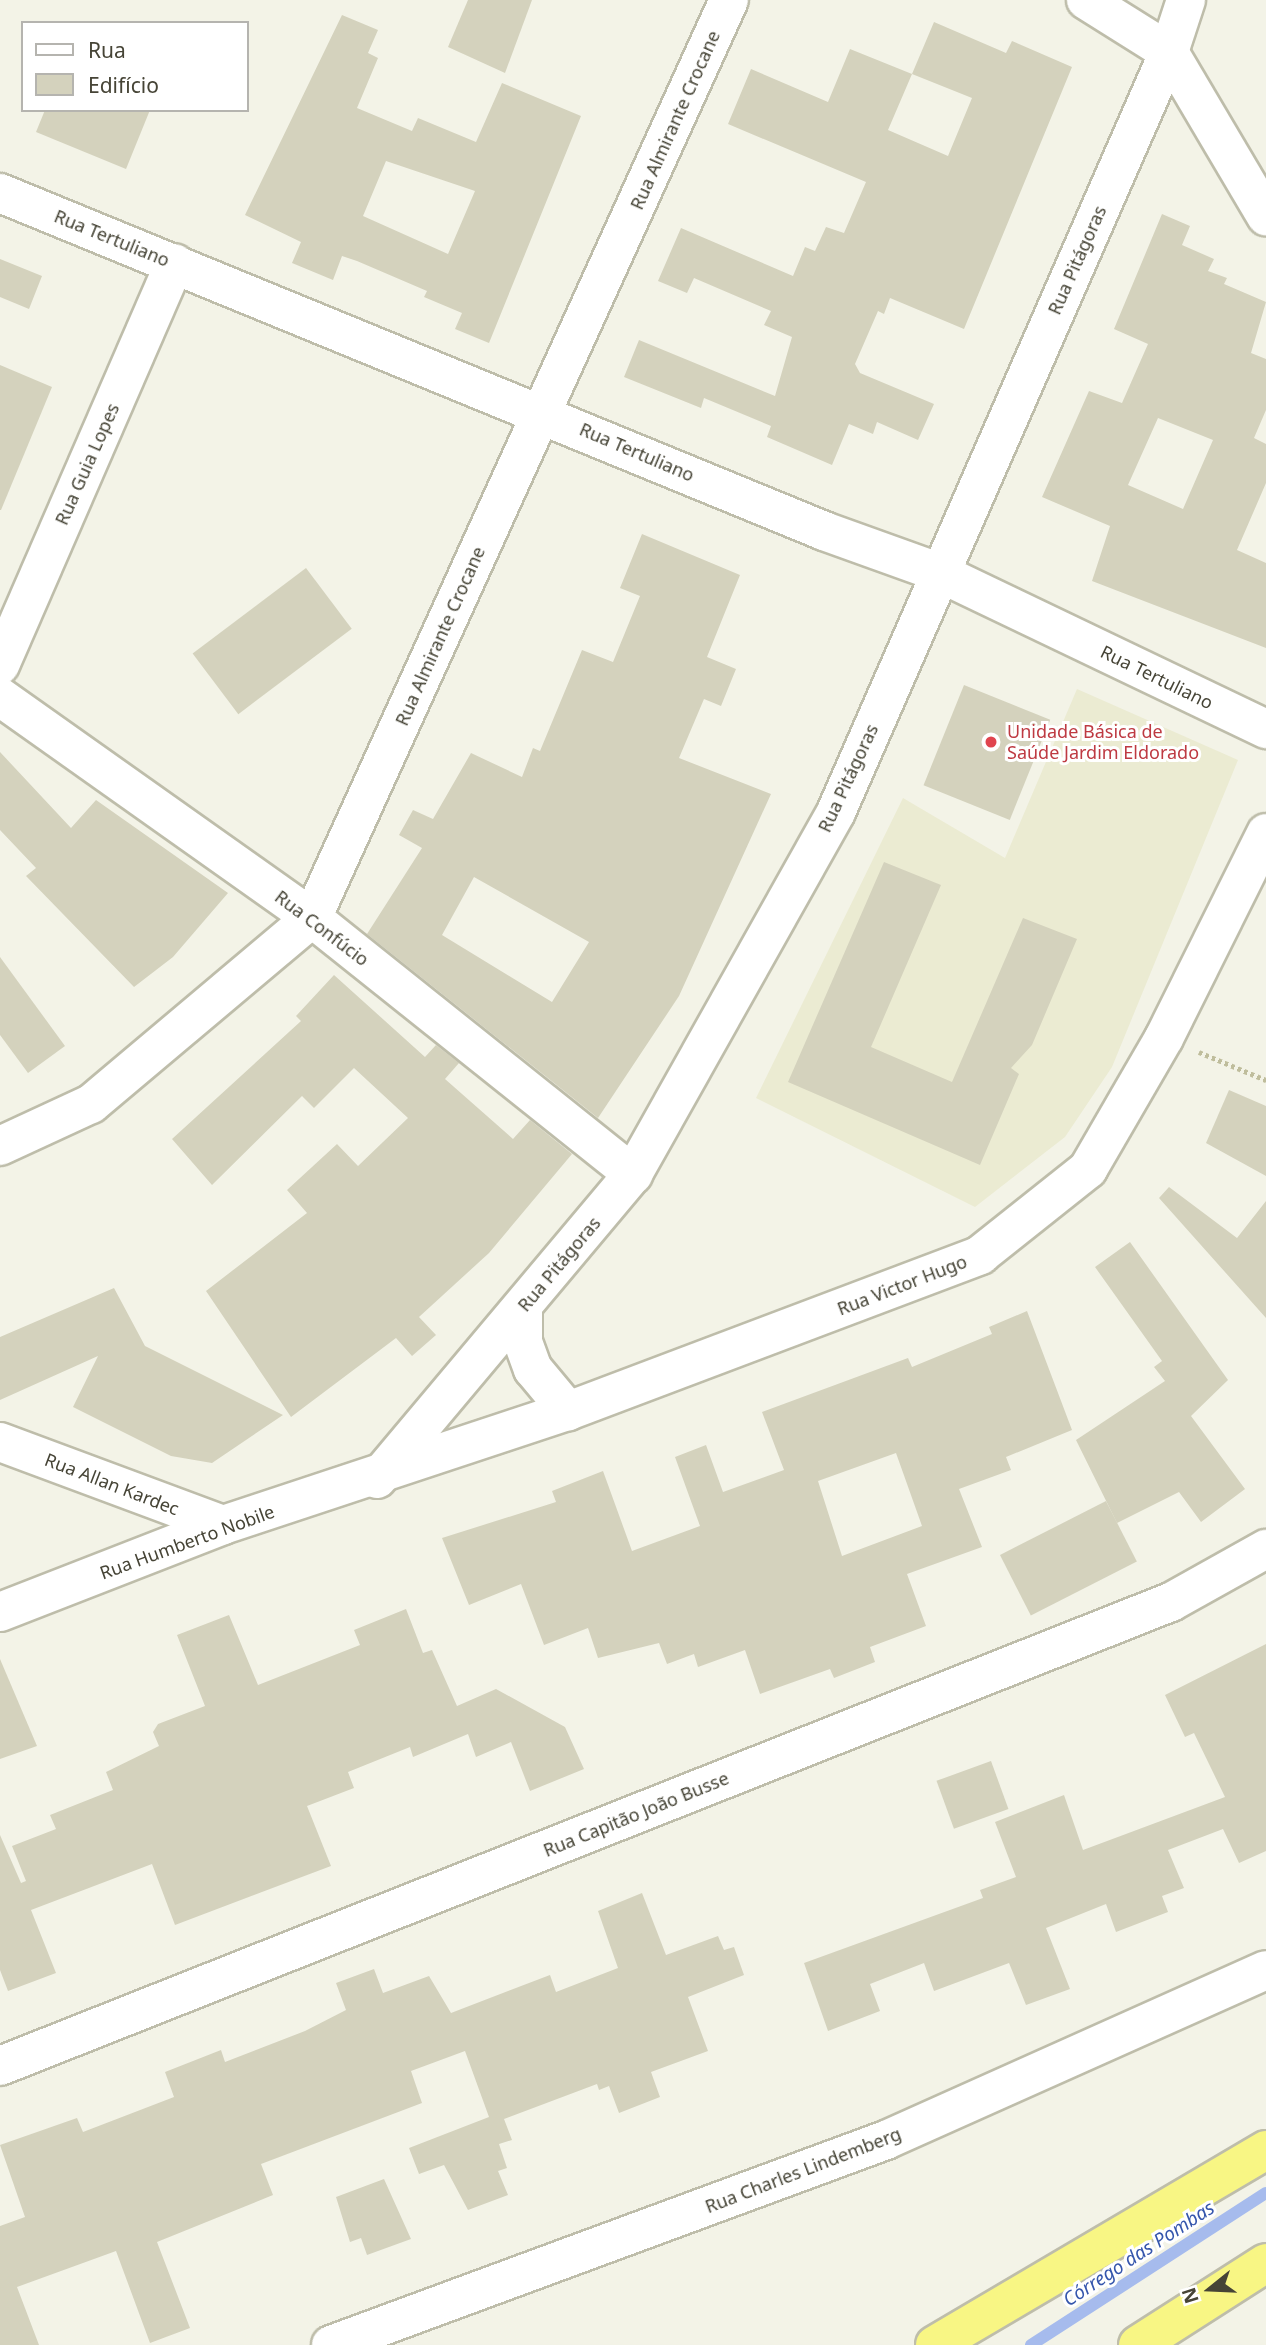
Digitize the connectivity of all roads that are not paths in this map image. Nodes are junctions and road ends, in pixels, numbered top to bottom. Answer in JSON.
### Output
{"nodes":[{"id":1,"x":729,"y":0,"type":"edge"},
{"id":2,"x":1086,"y":0,"type":"edge"},
{"id":3,"x":1186,"y":0,"type":"edge"},
{"id":4,"x":1170,"y":52,"type":"junction"},
{"id":5,"x":0,"y":193,"type":"edge"},
{"id":6,"x":1266,"y":216,"type":"edge"},
{"id":7,"x":175,"y":263,"type":"junction"},
{"id":8,"x":542,"y":411,"type":"junction"},
{"id":9,"x":938,"y":572,"type":"junction"},
{"id":10,"x":0,"y":665,"type":"edge"},
{"id":11,"x":0,"y":697,"type":"edge"},
{"id":12,"x":1266,"y":729,"type":"edge"},
{"id":13,"x":1266,"y":833,"type":"edge"},
{"id":14,"x":312,"y":918,"type":"junction"},
{"id":15,"x":0,"y":1146,"type":"edge"},
{"id":16,"x":633,"y":1174,"type":"junction"},
{"id":17,"x":523,"y":1307,"type":"junction"},
{"id":18,"x":568,"y":1411,"type":"junction"},
{"id":19,"x":0,"y":1442,"type":"edge"},
{"id":20,"x":377,"y":1479,"type":"junction"},
{"id":21,"x":223,"y":1525,"type":"junction"},
{"id":22,"x":1266,"y":1549,"type":"edge"},
{"id":23,"x":0,"y":1612,"type":"edge"},
{"id":24,"x":1266,"y":1970,"type":"edge"},
{"id":25,"x":0,"y":2066,"type":"edge"},
{"id":26,"x":1266,"y":2150,"type":"edge"},
{"id":27,"x":1266,"y":2263,"type":"edge"},
{"id":28,"x":331,"y":2345,"type":"edge"},
{"id":29,"x":935,"y":2345,"type":"edge"},
{"id":30,"x":1138,"y":2345,"type":"edge"}],
"edges":[{"from":1,"to":8,"type":"street","name":"Rua Almirante Crocane"},
{"from":2,"to":4,"type":"street"},
{"from":3,"to":4,"type":"street","name":"Rua Pitágoras"},
{"from":4,"to":6,"type":"street"},
{"from":4,"to":9,"type":"street","name":"Rua Pitágoras"},
{"from":5,"to":7,"type":"street","name":"Rua Tertuliano"},
{"from":7,"to":8,"type":"street","name":"Rua Tertuliano"},
{"from":7,"to":10,"type":"street","name":"Rua Guia Lopes"},
{"from":8,"to":9,"type":"street","name":"Rua Tertuliano"},
{"from":8,"to":14,"type":"street","name":"Rua Almirante Crocane"},
{"from":9,"to":12,"type":"street","name":"Rua Tertuliano"},
{"from":9,"to":16,"type":"street","name":"Rua Pitágoras"},
{"from":11,"to":14,"type":"street","name":"Rua Confúcio"},
{"from":13,"to":18,"type":"street","name":"Rua Victor Hugo"},
{"from":14,"to":15,"type":"street","name":"Rua Almirante Crocane"},
{"from":14,"to":16,"type":"street","name":"Rua Confúcio"},
{"from":16,"to":17,"type":"street","name":"Rua Pitágoras"},
{"from":17,"to":18,"type":"street"},
{"from":17,"to":20,"type":"street","name":"Rua Pitágoras"},
{"from":18,"to":20,"type":"street","name":"Rua Victor Hugo"},
{"from":19,"to":21,"type":"street","name":"Rua Allan Kardec"},
{"from":20,"to":21,"type":"street","name":"Rua Humberto Nobile"},
{"from":21,"to":23,"type":"street","name":"Rua Humberto Nobile"},
{"from":22,"to":25,"type":"street","name":"Rua Capitão João Busse"},
{"from":24,"to":28,"type":"street","name":"Rua Charles Lindemberg"},
{"from":26,"to":29,"type":"highway"},
{"from":27,"to":30,"type":"highway"}]}
